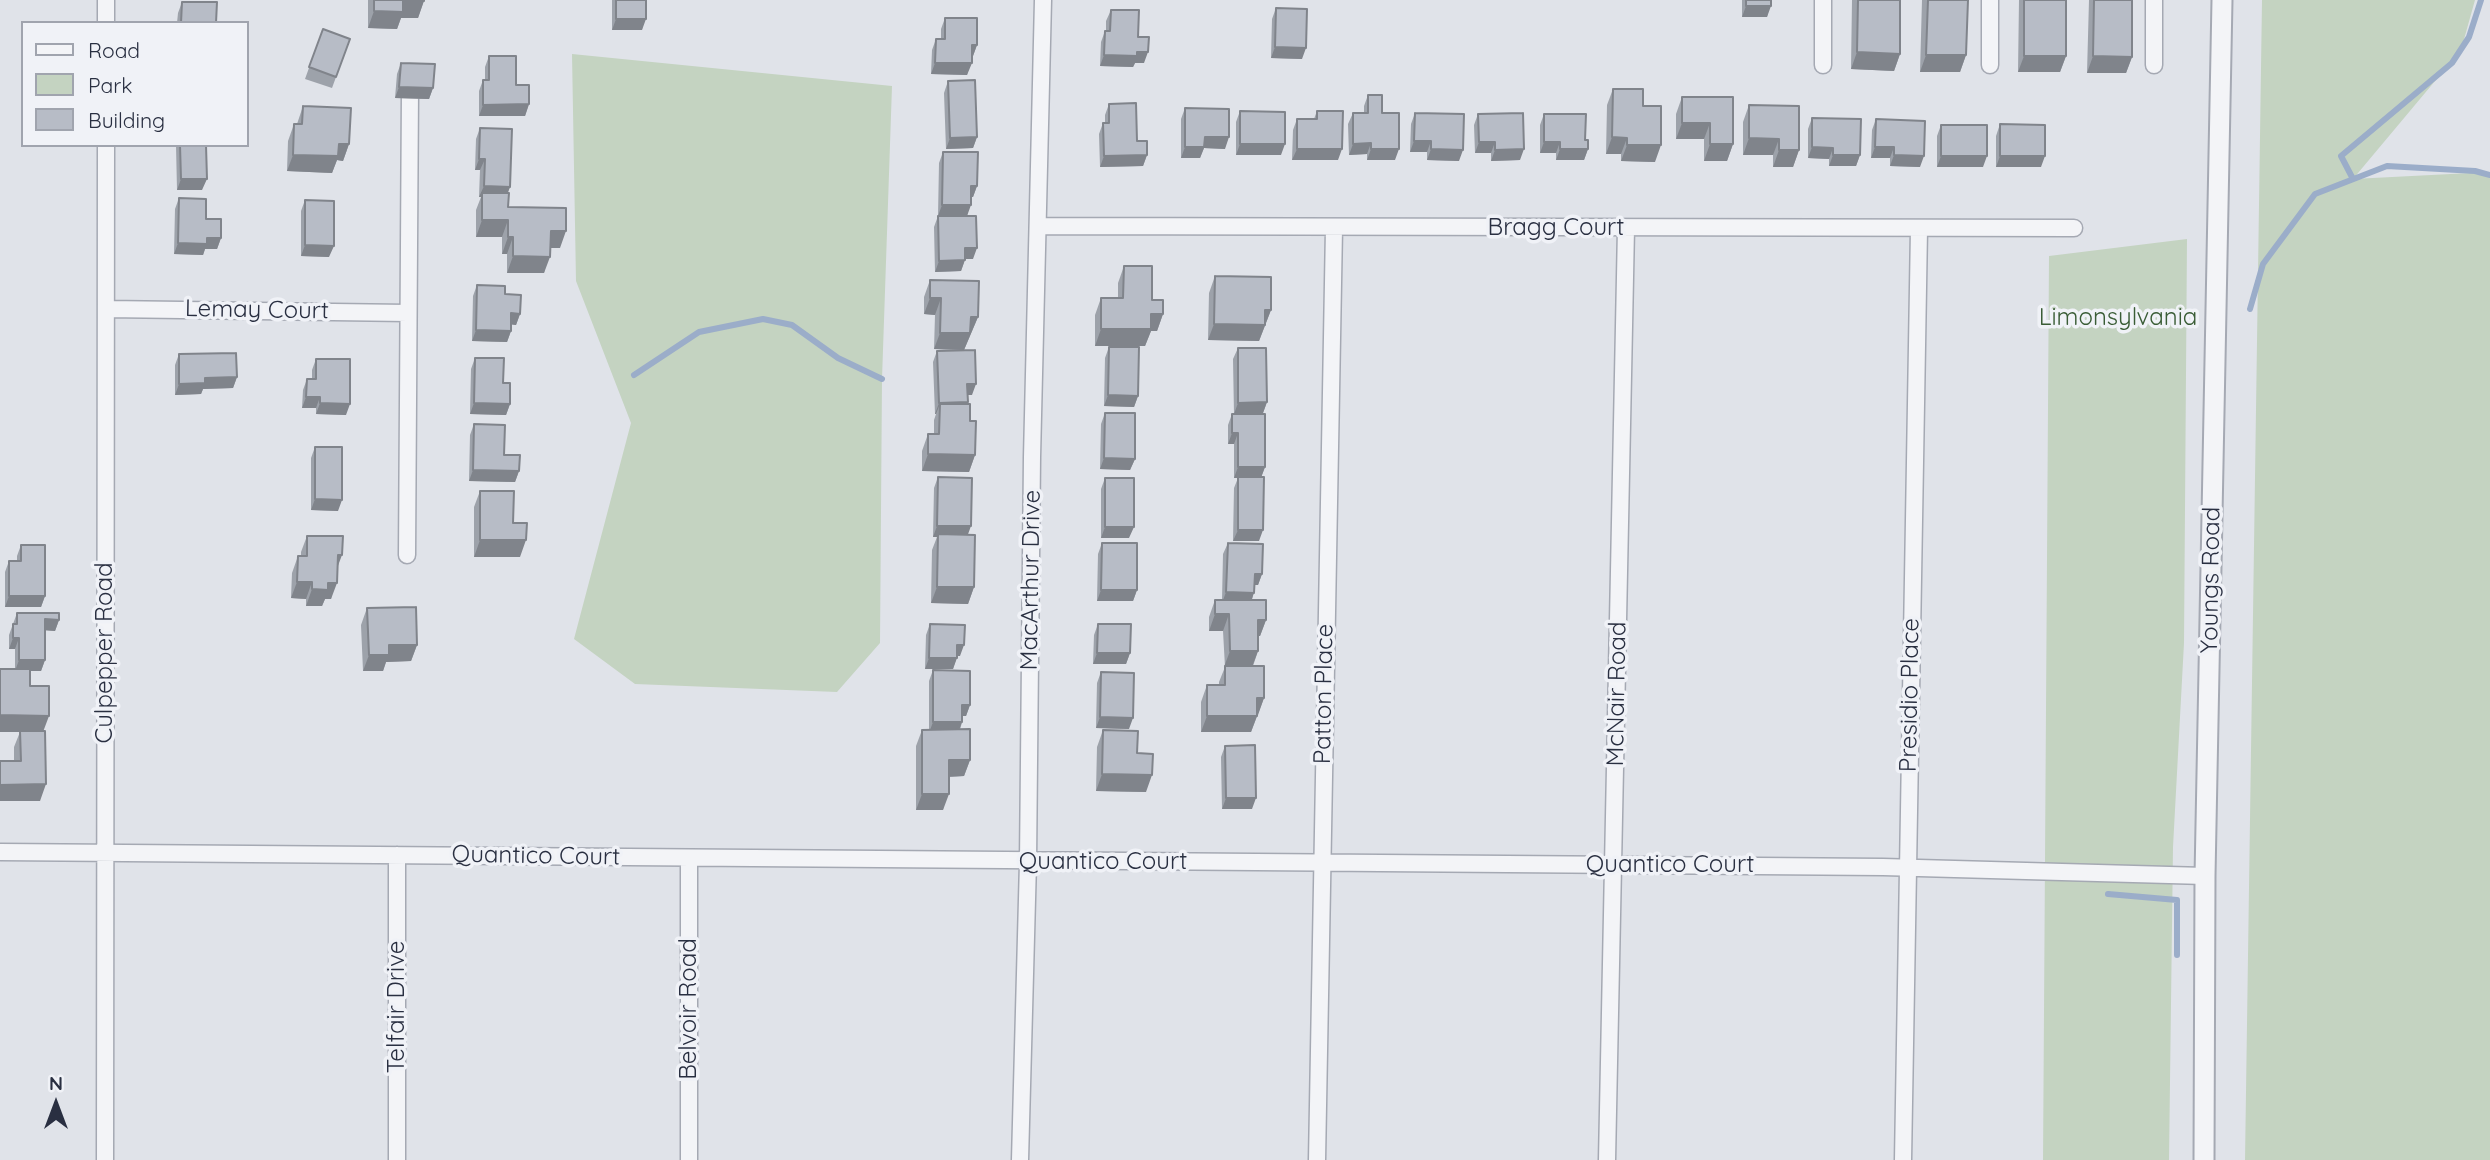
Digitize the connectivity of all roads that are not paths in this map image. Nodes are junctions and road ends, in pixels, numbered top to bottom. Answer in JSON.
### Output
{"nodes":[{"id":1,"x":106,"y":0,"type":"edge"},
{"id":2,"x":1043,"y":0,"type":"edge"},
{"id":3,"x":1824,"y":0,"type":"edge"},
{"id":4,"x":1990,"y":0,"type":"edge"},
{"id":5,"x":2154,"y":0,"type":"edge"},
{"id":6,"x":2222,"y":0,"type":"edge"},
{"id":7,"x":106,"y":21,"type":"edge"},
{"id":8,"x":1823,"y":65,"type":"dead end"},
{"id":9,"x":1990,"y":65,"type":"dead end"},
{"id":10,"x":2154,"y":65,"type":"dead end"},
{"id":11,"x":410,"y":90,"type":"edge"},
{"id":12,"x":106,"y":147,"type":"edge"},
{"id":13,"x":1038,"y":226,"type":"junction"},
{"id":14,"x":1334,"y":228,"type":"junction"},
{"id":15,"x":1626,"y":228,"type":"junction"},
{"id":16,"x":2074,"y":228,"type":"dead end"},
{"id":17,"x":1919,"y":229,"type":"junction"},
{"id":18,"x":107,"y":309,"type":"junction"},
{"id":19,"x":408,"y":313,"type":"junction"},
{"id":20,"x":407,"y":555,"type":"dead end"},
{"id":21,"x":0,"y":852,"type":"edge"},
{"id":22,"x":104,"y":853,"type":"junction"},
{"id":23,"x":397,"y":855,"type":"junction"},
{"id":24,"x":690,"y":858,"type":"junction"},
{"id":25,"x":1028,"y":862,"type":"junction"},
{"id":26,"x":1321,"y":863,"type":"junction"},
{"id":27,"x":1614,"y":865,"type":"junction"},
{"id":28,"x":1907,"y":868,"type":"junction"},
{"id":29,"x":2205,"y":876,"type":"junction"},
{"id":30,"x":105,"y":1160,"type":"edge"},
{"id":31,"x":397,"y":1160,"type":"edge"},
{"id":32,"x":689,"y":1160,"type":"edge"},
{"id":33,"x":1020,"y":1160,"type":"edge"},
{"id":34,"x":1317,"y":1160,"type":"edge"},
{"id":35,"x":1607,"y":1160,"type":"edge"},
{"id":36,"x":1903,"y":1160,"type":"edge"},
{"id":37,"x":2204,"y":1160,"type":"edge"}],
"edges":[{"from":1,"to":7,"type":"street"},
{"from":2,"to":13,"type":"street","name":"MacArthur Drive"},
{"from":3,"to":8,"type":"street"},
{"from":4,"to":9,"type":"street"},
{"from":5,"to":10,"type":"street"},
{"from":6,"to":29,"type":"street","name":"Youngs Road"},
{"from":11,"to":19,"type":"street"},
{"from":12,"to":18,"type":"street","name":"Culpepper Road"},
{"from":13,"to":14,"type":"street","name":"Bragg Court"},
{"from":13,"to":25,"type":"street","name":"MacArthur Drive"},
{"from":14,"to":15,"type":"street","name":"Bragg Court"},
{"from":14,"to":26,"type":"street","name":"Patton Place"},
{"from":15,"to":17,"type":"street","name":"Bragg Court"},
{"from":15,"to":27,"type":"street","name":"McNair Road"},
{"from":16,"to":17,"type":"street","name":"Bragg Court"},
{"from":17,"to":28,"type":"street","name":"Presidio Place"},
{"from":18,"to":19,"type":"street","name":"Lemay Court"},
{"from":18,"to":22,"type":"street","name":"Culpepper Road"},
{"from":19,"to":20,"type":"street"},
{"from":21,"to":22,"type":"street","name":"Quantico Court"},
{"from":22,"to":23,"type":"street","name":"Quantico Court"},
{"from":22,"to":30,"type":"street","name":"Culpepper Road"},
{"from":23,"to":24,"type":"street","name":"Quantico Court"},
{"from":23,"to":31,"type":"street","name":"Telfair Drive"},
{"from":24,"to":25,"type":"street","name":"Quantico Court"},
{"from":24,"to":32,"type":"street","name":"Belvoir Road"},
{"from":25,"to":26,"type":"street","name":"Quantico Court"},
{"from":25,"to":33,"type":"street","name":"MacArthur Drive"},
{"from":26,"to":27,"type":"street","name":"Quantico Court"},
{"from":26,"to":34,"type":"street","name":"Patton Place"},
{"from":27,"to":28,"type":"street","name":"Quantico Court"},
{"from":27,"to":35,"type":"street","name":"McNair Road"},
{"from":28,"to":29,"type":"street","name":"Quantico Court"},
{"from":28,"to":36,"type":"street","name":"Presidio Place"},
{"from":29,"to":37,"type":"street","name":"Youngs Road"}]}
